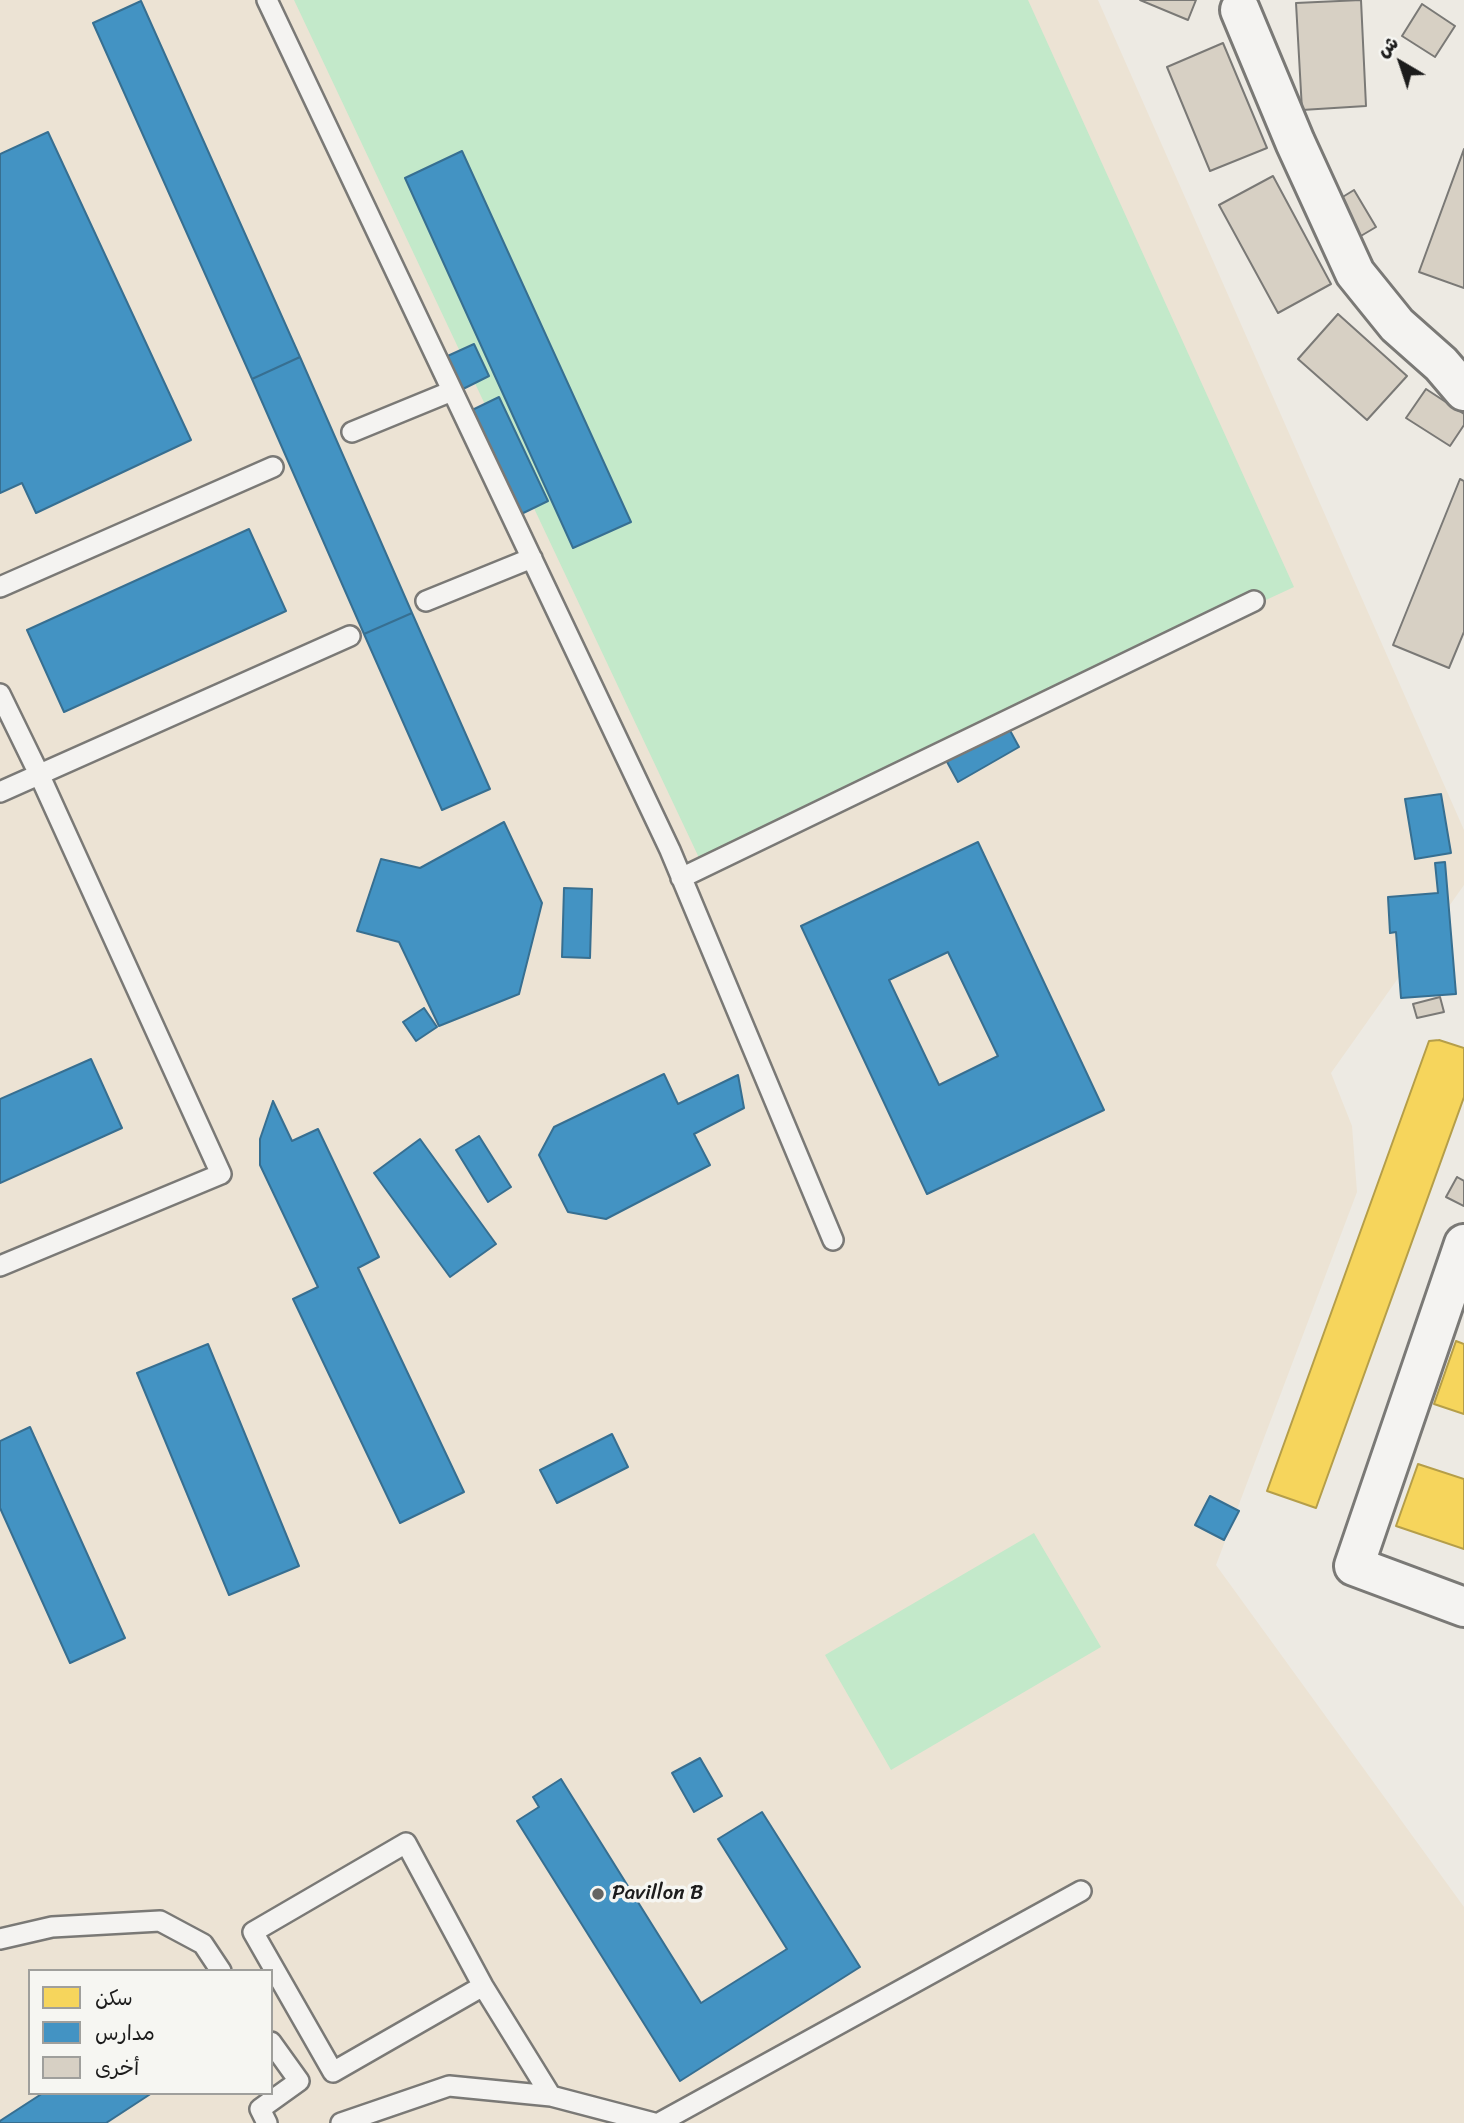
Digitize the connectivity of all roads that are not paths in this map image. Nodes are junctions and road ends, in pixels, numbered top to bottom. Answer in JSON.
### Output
{"nodes":[{"id":1,"x":267,"y":0,"type":"edge"},
{"id":2,"x":1240,"y":10,"type":"dead end"},
{"id":3,"x":453,"y":391,"type":"junction"},
{"id":4,"x":1464,"y":391,"type":"edge"},
{"id":5,"x":352,"y":432,"type":"dead end"},
{"id":6,"x":273,"y":467,"type":"dead end"},
{"id":7,"x":531,"y":558,"type":"junction"},
{"id":8,"x":0,"y":587,"type":"edge"},
{"id":9,"x":426,"y":601,"type":"dead end"},
{"id":10,"x":1254,"y":601,"type":"dead end"},
{"id":11,"x":350,"y":636,"type":"dead end"},
{"id":12,"x":0,"y":694,"type":"edge"},
{"id":13,"x":39,"y":774,"type":"junction"},
{"id":14,"x":0,"y":792,"type":"edge"},
{"id":15,"x":681,"y":878,"type":"junction"},
{"id":16,"x":833,"y":1240,"type":"dead end"},
{"id":17,"x":1464,"y":1244,"type":"edge"},
{"id":18,"x":0,"y":1266,"type":"edge"},
{"id":19,"x":1453,"y":1313,"type":"edge"},
{"id":20,"x":1464,"y":1606,"type":"edge"},
{"id":21,"x":1081,"y":1891,"type":"dead end"},
{"id":22,"x":0,"y":1940,"type":"edge"},
{"id":23,"x":221,"y":1969,"type":"edge"},
{"id":24,"x":483,"y":1986,"type":"junction"},
{"id":25,"x":273,"y":2045,"type":"edge"},
{"id":26,"x":551,"y":2096,"type":"junction"},
{"id":27,"x":267,"y":2123,"type":"edge"},
{"id":28,"x":341,"y":2123,"type":"edge"},
{"id":29,"x":657,"y":2123,"type":"edge"}],
"edges":[{"from":1,"to":3,"type":"lane"},
{"from":2,"to":4,"type":"street"},
{"from":3,"to":5,"type":"lane"},
{"from":3,"to":7,"type":"lane"},
{"from":6,"to":8,"type":"lane"},
{"from":7,"to":9,"type":"lane"},
{"from":7,"to":15,"type":"lane"},
{"from":10,"to":15,"type":"lane"},
{"from":11,"to":13,"type":"lane"},
{"from":12,"to":13,"type":"lane"},
{"from":13,"to":14,"type":"lane"},
{"from":13,"to":18,"type":"lane"},
{"from":15,"to":16,"type":"lane"},
{"from":17,"to":19,"type":"street"},
{"from":19,"to":20,"type":"street"},
{"from":21,"to":29,"type":"lane"},
{"from":22,"to":23,"type":"lane"},
{"from":24,"to":24,"type":"lane"},
{"from":24,"to":26,"type":"lane"},
{"from":25,"to":27,"type":"lane"},
{"from":26,"to":28,"type":"lane"},
{"from":26,"to":29,"type":"lane"}]}
